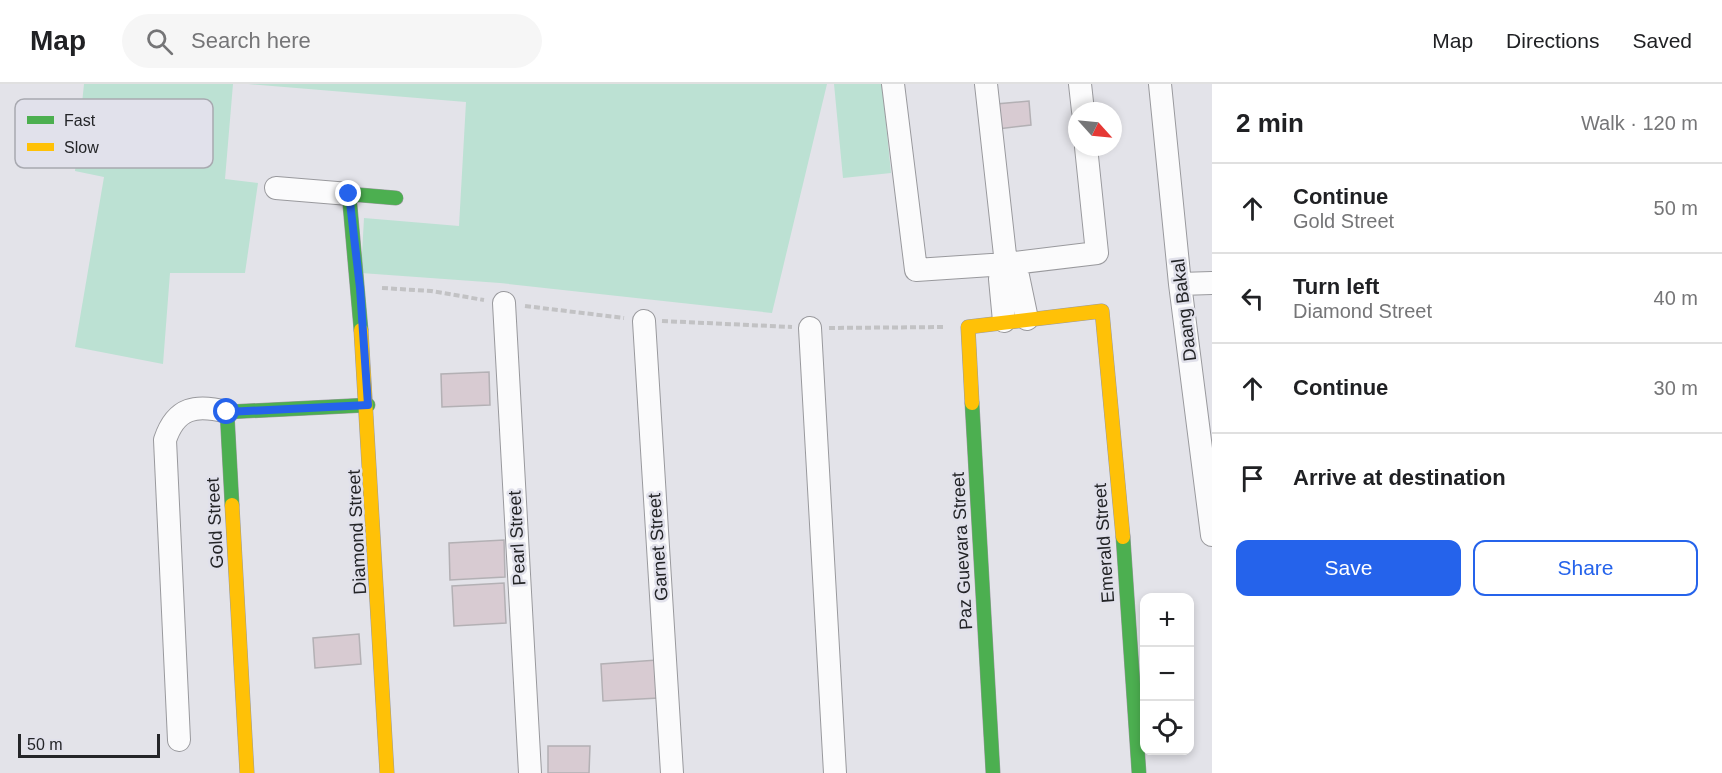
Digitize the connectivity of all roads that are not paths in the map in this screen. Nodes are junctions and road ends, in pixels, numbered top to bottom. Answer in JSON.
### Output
{"nodes":[{"id":1,"x":893,"y":84,"type":"edge"},
{"id":2,"x":986,"y":84,"type":"edge"},
{"id":3,"x":1080,"y":84,"type":"edge"},
{"id":4,"x":1160,"y":84,"type":"edge"},
{"id":5,"x":1082,"y":102,"type":"edge"},
{"id":6,"x":1087,"y":156,"type":"edge"},
{"id":7,"x":276,"y":188,"type":"dead end"},
{"id":8,"x":349,"y":194,"type":"junction"},
{"id":9,"x":396,"y":198,"type":"dead end"},
{"id":10,"x":1006,"y":264,"type":"junction"},
{"id":11,"x":1180,"y":284,"type":"junction"},
{"id":12,"x":1212,"y":284,"type":"edge"},
{"id":13,"x":504,"y":303,"type":"dead end"},
{"id":14,"x":1027,"y":319,"type":"junction"},
{"id":15,"x":644,"y":321,"type":"dead end"},
{"id":16,"x":1004,"y":321,"type":"junction"},
{"id":17,"x":810,"y":328,"type":"dead end"},
{"id":18,"x":368,"y":405,"type":"junction"},
{"id":19,"x":227,"y":412,"type":"junction"},
{"id":20,"x":1212,"y":535,"type":"edge"},
{"id":21,"x":178,"y":740,"type":"dead end"},
{"id":22,"x":247,"y":773,"type":"edge"},
{"id":23,"x":387,"y":773,"type":"edge"},
{"id":24,"x":530,"y":773,"type":"edge"},
{"id":25,"x":672,"y":773,"type":"edge"},
{"id":26,"x":835,"y":773,"type":"edge"},
{"id":27,"x":993,"y":773,"type":"edge"},
{"id":28,"x":1139,"y":773,"type":"edge"}],
"edges":[{"from":1,"to":10,"type":"street"},
{"from":2,"to":10,"type":"street"},
{"from":3,"to":5,"type":"street"},
{"from":4,"to":11,"type":"street","name":"Daang Bakal"},
{"from":6,"to":10,"type":"street"},
{"from":7,"to":8,"type":"street"},
{"from":8,"to":9,"type":"street"},
{"from":8,"to":18,"type":"street","name":"Diamond Street"},
{"from":10,"to":14,"type":"street"},
{"from":10,"to":16,"type":"street"},
{"from":11,"to":12,"type":"street"},
{"from":11,"to":20,"type":"street","name":"Daang Bakal"},
{"from":13,"to":24,"type":"street","name":"Pearl Street"},
{"from":14,"to":16,"type":"street"},
{"from":14,"to":28,"type":"street","name":"Emerald Street"},
{"from":15,"to":25,"type":"street","name":"Garnet Street"},
{"from":16,"to":27,"type":"street","name":"Paz Guevara Street"},
{"from":17,"to":26,"type":"street"},
{"from":18,"to":19,"type":"street"},
{"from":18,"to":23,"type":"street","name":"Diamond Street"},
{"from":19,"to":21,"type":"street"},
{"from":19,"to":22,"type":"street","name":"Gold Street"}]}
